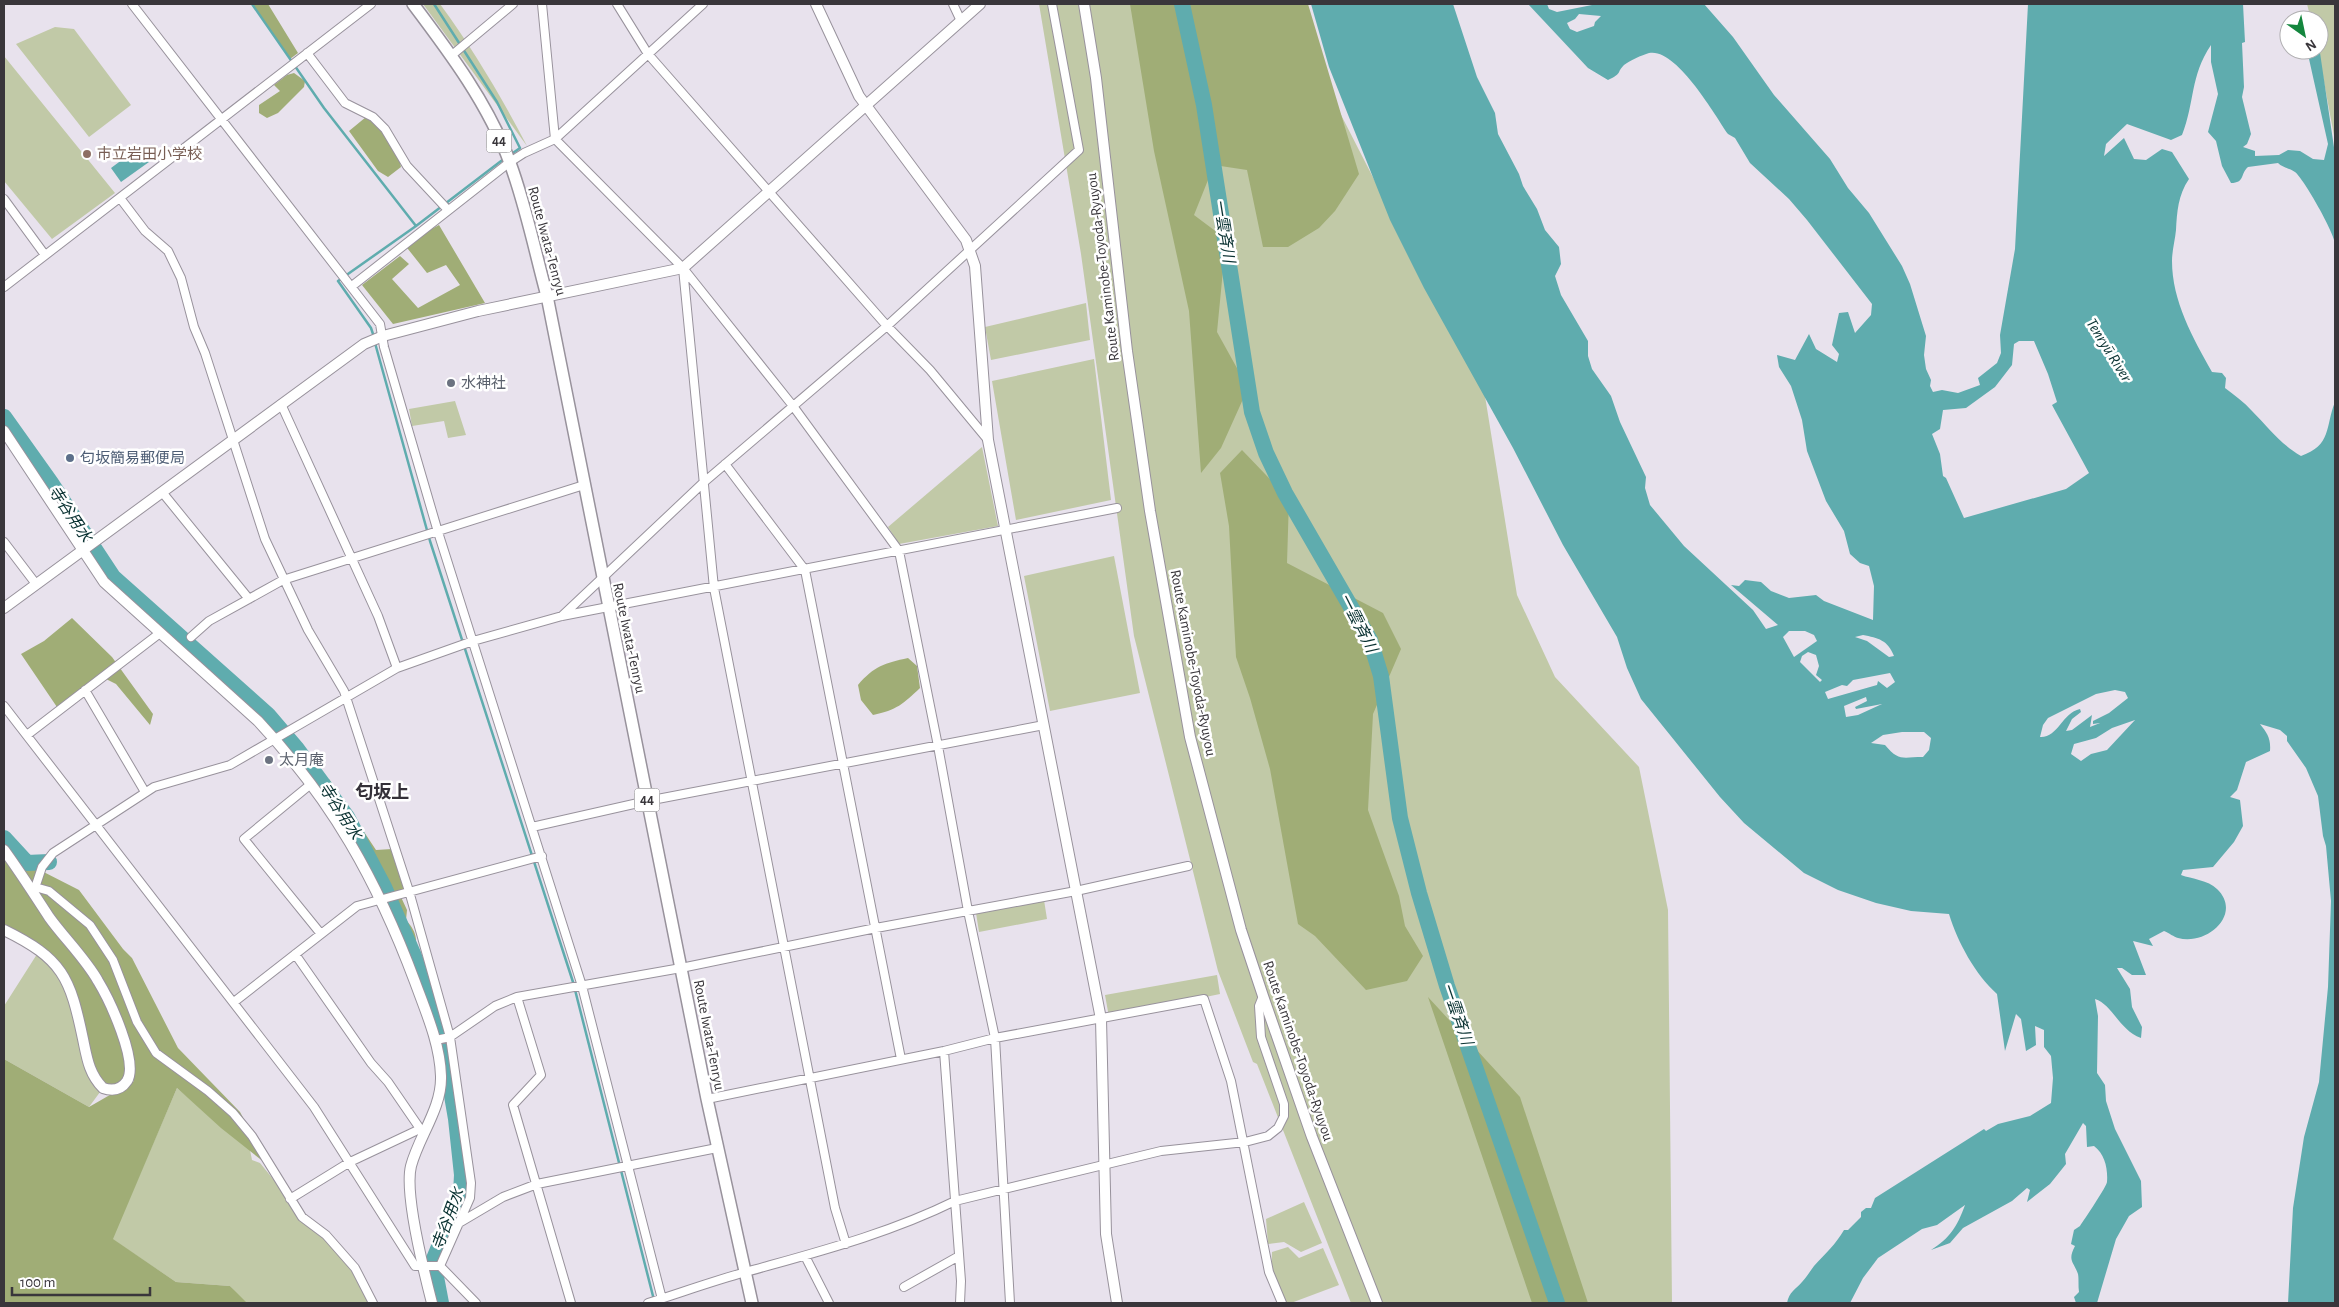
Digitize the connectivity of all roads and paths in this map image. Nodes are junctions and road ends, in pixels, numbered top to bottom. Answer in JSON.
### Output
{"nodes":[{"id":1,"x":132,"y":4,"type":"edge"},
{"id":2,"x":371,"y":4,"type":"edge"},
{"id":3,"x":413,"y":4,"type":"edge"},
{"id":4,"x":513,"y":4,"type":"edge"},
{"id":5,"x":542,"y":4,"type":"edge"},
{"id":6,"x":617,"y":4,"type":"edge"},
{"id":7,"x":703,"y":4,"type":"edge"},
{"id":8,"x":816,"y":4,"type":"edge"},
{"id":9,"x":953,"y":4,"type":"edge"},
{"id":10,"x":980,"y":4,"type":"edge"},
{"id":11,"x":1052,"y":4,"type":"edge"},
{"id":12,"x":1084,"y":4,"type":"edge"},
{"id":13,"x":961,"y":20,"type":"junction"},
{"id":14,"x":307,"y":53,"type":"junction"},
{"id":15,"x":648,"y":54,"type":"junction"},
{"id":16,"x":452,"y":55,"type":"junction"},
{"id":17,"x":865,"y":106,"type":"junction"},
{"id":18,"x":223,"y":119,"type":"junction"},
{"id":19,"x":555,"y":139,"type":"junction"},
{"id":20,"x":510,"y":162,"type":"junction"},
{"id":21,"x":769,"y":193,"type":"junction"},
{"id":22,"x":120,"y":198,"type":"junction"},
{"id":23,"x":4,"y":199,"type":"edge"},
{"id":24,"x":448,"y":210,"type":"junction"},
{"id":25,"x":971,"y":250,"type":"junction"},
{"id":26,"x":45,"y":255,"type":"junction"},
{"id":27,"x":683,"y":268,"type":"junction"},
{"id":28,"x":352,"y":286,"type":"junction"},
{"id":29,"x":4,"y":287,"type":"edge"},
{"id":30,"x":546,"y":296,"type":"junction"},
{"id":31,"x":887,"y":326,"type":"junction"},
{"id":32,"x":383,"y":336,"type":"junction"},
{"id":33,"x":280,"y":404,"type":"junction"},
{"id":34,"x":793,"y":406,"type":"junction"},
{"id":35,"x":5,"y":437,"type":"edge"},
{"id":36,"x":988,"y":440,"type":"junction"},
{"id":37,"x":233,"y":441,"type":"junction"},
{"id":38,"x":725,"y":464,"type":"junction"},
{"id":39,"x":703,"y":483,"type":"junction"},
{"id":40,"x":584,"y":485,"type":"junction"},
{"id":41,"x":162,"y":492,"type":"junction"},
{"id":42,"x":1117,"y":508,"type":"dead end"},
{"id":43,"x":1005,"y":530,"type":"junction"},
{"id":44,"x":438,"y":532,"type":"junction"},
{"id":45,"x":4,"y":542,"type":"edge"},
{"id":46,"x":82,"y":550,"type":"junction"},
{"id":47,"x":898,"y":551,"type":"junction"},
{"id":48,"x":352,"y":559,"type":"junction"},
{"id":49,"x":804,"y":570,"type":"junction"},
{"id":50,"x":283,"y":580,"type":"junction"},
{"id":51,"x":602,"y":580,"type":"junction"},
{"id":52,"x":36,"y":584,"type":"junction"},
{"id":53,"x":714,"y":588,"type":"junction"},
{"id":54,"x":249,"y":599,"type":"junction"},
{"id":55,"x":4,"y":608,"type":"edge"},
{"id":56,"x":608,"y":608,"type":"junction"},
{"id":57,"x":562,"y":616,"type":"junction"},
{"id":58,"x":160,"y":633,"type":"junction"},
{"id":59,"x":190,"y":637,"type":"dead end"},
{"id":60,"x":473,"y":641,"type":"junction"},
{"id":61,"x":397,"y":668,"type":"junction"},
{"id":62,"x":85,"y":690,"type":"junction"},
{"id":63,"x":345,"y":696,"type":"junction"},
{"id":64,"x":4,"y":706,"type":"edge"},
{"id":65,"x":1044,"y":725,"type":"junction"},
{"id":66,"x":26,"y":735,"type":"junction"},
{"id":67,"x":276,"y":740,"type":"junction"},
{"id":68,"x":938,"y":746,"type":"junction"},
{"id":69,"x":843,"y":764,"type":"junction"},
{"id":70,"x":753,"y":781,"type":"junction"},
{"id":71,"x":311,"y":784,"type":"junction"},
{"id":72,"x":145,"y":792,"type":"junction"},
{"id":73,"x":647,"y":801,"type":"junction"},
{"id":74,"x":96,"y":823,"type":"junction"},
{"id":75,"x":532,"y":827,"type":"junction"},
{"id":76,"x":4,"y":850,"type":"edge"},
{"id":77,"x":542,"y":856,"type":"junction"},
{"id":78,"x":1188,"y":866,"type":"dead end"},
{"id":79,"x":34,"y":889,"type":"junction"},
{"id":80,"x":409,"y":891,"type":"junction"},
{"id":81,"x":1076,"y":891,"type":"junction"},
{"id":82,"x":381,"y":899,"type":"junction"},
{"id":83,"x":968,"y":912,"type":"junction"},
{"id":84,"x":876,"y":928,"type":"junction"},
{"id":85,"x":4,"y":930,"type":"edge"},
{"id":86,"x":321,"y":934,"type":"junction"},
{"id":87,"x":785,"y":947,"type":"junction"},
{"id":88,"x":295,"y":954,"type":"junction"},
{"id":89,"x":681,"y":968,"type":"junction"},
{"id":90,"x":582,"y":986,"type":"junction"},
{"id":91,"x":1262,"y":996,"type":"junction"},
{"id":92,"x":517,"y":997,"type":"junction"},
{"id":93,"x":234,"y":1002,"type":"junction"},
{"id":94,"x":1101,"y":1019,"type":"junction"},
{"id":95,"x":450,"y":1037,"type":"junction"},
{"id":96,"x":995,"y":1038,"type":"junction"},
{"id":97,"x":436,"y":1040,"type":"junction"},
{"id":98,"x":944,"y":1051,"type":"junction"},
{"id":99,"x":902,"y":1059,"type":"junction"},
{"id":100,"x":811,"y":1078,"type":"junction"},
{"id":101,"x":707,"y":1099,"type":"junction"},
{"id":102,"x":422,"y":1131,"type":"junction"},
{"id":103,"x":1245,"y":1142,"type":"junction"},
{"id":104,"x":717,"y":1148,"type":"junction"},
{"id":105,"x":350,"y":1162,"type":"junction"},
{"id":106,"x":628,"y":1166,"type":"junction"},
{"id":107,"x":1103,"y":1166,"type":"junction"},
{"id":108,"x":537,"y":1184,"type":"junction"},
{"id":109,"x":1005,"y":1190,"type":"junction"},
{"id":110,"x":290,"y":1199,"type":"junction"},
{"id":111,"x":955,"y":1201,"type":"junction"},
{"id":112,"x":459,"y":1222,"type":"junction"},
{"id":113,"x":846,"y":1244,"type":"junction"},
{"id":114,"x":805,"y":1256,"type":"junction"},
{"id":115,"x":959,"y":1256,"type":"junction"},
{"id":116,"x":440,"y":1266,"type":"junction"},
{"id":117,"x":424,"y":1267,"type":"junction"},
{"id":118,"x":744,"y":1272,"type":"junction"},
{"id":119,"x":904,"y":1287,"type":"dead end"},
{"id":120,"x":662,"y":1301,"type":"edge"},
{"id":121,"x":373,"y":1303,"type":"edge"},
{"id":122,"x":432,"y":1303,"type":"edge"},
{"id":123,"x":476,"y":1303,"type":"edge"},
{"id":124,"x":571,"y":1303,"type":"edge"},
{"id":125,"x":648,"y":1303,"type":"edge"},
{"id":126,"x":752,"y":1303,"type":"edge"},
{"id":127,"x":830,"y":1303,"type":"edge"},
{"id":128,"x":960,"y":1303,"type":"edge"},
{"id":129,"x":1010,"y":1303,"type":"edge"},
{"id":130,"x":1117,"y":1303,"type":"edge"},
{"id":131,"x":1282,"y":1303,"type":"edge"},
{"id":132,"x":1377,"y":1303,"type":"edge"}],
"edges":[{"from":1,"to":18,"type":"street"},
{"from":2,"to":14,"type":"street"},
{"from":3,"to":16,"type":"main road","name":"Route Iwata-Tenryu","number":"44"},
{"from":4,"to":16,"type":"street"},
{"from":5,"to":19,"type":"street"},
{"from":6,"to":15,"type":"street"},
{"from":7,"to":15,"type":"street"},
{"from":8,"to":17,"type":"street"},
{"from":9,"to":13,"type":"street"},
{"from":10,"to":13,"type":"street"},
{"from":11,"to":25,"type":"street"},
{"from":12,"to":91,"type":"street","name":"Route Kaminobe-Toyoda-Ryuyou"},
{"from":13,"to":17,"type":"street"},
{"from":14,"to":18,"type":"street"},
{"from":14,"to":24,"type":"street"},
{"from":15,"to":19,"type":"street"},
{"from":15,"to":21,"type":"street"},
{"from":16,"to":20,"type":"main road","name":"Route Iwata-Tenryu","number":"44"},
{"from":17,"to":21,"type":"street"},
{"from":17,"to":25,"type":"street"},
{"from":18,"to":22,"type":"street"},
{"from":18,"to":28,"type":"street"},
{"from":19,"to":20,"type":"street"},
{"from":19,"to":27,"type":"street"},
{"from":20,"to":24,"type":"street"},
{"from":20,"to":30,"type":"main road","name":"Route Iwata-Tenryu","number":"44"},
{"from":21,"to":27,"type":"street"},
{"from":21,"to":31,"type":"street"},
{"from":22,"to":26,"type":"street"},
{"from":22,"to":37,"type":"street"},
{"from":23,"to":26,"type":"street"},
{"from":24,"to":28,"type":"street"},
{"from":25,"to":31,"type":"street"},
{"from":25,"to":36,"type":"street"},
{"from":26,"to":29,"type":"street"},
{"from":27,"to":30,"type":"street"},
{"from":27,"to":34,"type":"street"},
{"from":27,"to":39,"type":"street"},
{"from":28,"to":32,"type":"street"},
{"from":30,"to":32,"type":"street"},
{"from":30,"to":40,"type":"main road","name":"Route Iwata-Tenryu","number":"44"},
{"from":31,"to":34,"type":"street"},
{"from":31,"to":36,"type":"street"},
{"from":32,"to":33,"type":"street"},
{"from":32,"to":44,"type":"street"},
{"from":33,"to":37,"type":"street"},
{"from":33,"to":48,"type":"street"},
{"from":34,"to":38,"type":"street"},
{"from":34,"to":47,"type":"street"},
{"from":35,"to":46,"type":"street"},
{"from":36,"to":43,"type":"street"},
{"from":37,"to":41,"type":"street"},
{"from":37,"to":50,"type":"street"},
{"from":38,"to":39,"type":"street"},
{"from":38,"to":49,"type":"street"},
{"from":39,"to":51,"type":"street"},
{"from":39,"to":53,"type":"street"},
{"from":40,"to":44,"type":"street"},
{"from":40,"to":51,"type":"main road","name":"Route Iwata-Tenryu","number":"44"},
{"from":41,"to":46,"type":"street"},
{"from":41,"to":54,"type":"street"},
{"from":42,"to":43,"type":"street"},
{"from":43,"to":47,"type":"street"},
{"from":43,"to":65,"type":"street"},
{"from":44,"to":48,"type":"street"},
{"from":44,"to":60,"type":"street"},
{"from":45,"to":52,"type":"street"},
{"from":46,"to":52,"type":"street"},
{"from":46,"to":58,"type":"street"},
{"from":47,"to":49,"type":"street"},
{"from":47,"to":68,"type":"street"},
{"from":48,"to":50,"type":"street"},
{"from":48,"to":61,"type":"street"},
{"from":49,"to":53,"type":"street"},
{"from":49,"to":69,"type":"street"},
{"from":50,"to":54,"type":"street"},
{"from":50,"to":63,"type":"street"},
{"from":51,"to":56,"type":"main road","name":"Route Iwata-Tenryu","number":"44"},
{"from":51,"to":57,"type":"street"},
{"from":52,"to":55,"type":"street"},
{"from":53,"to":56,"type":"street"},
{"from":53,"to":70,"type":"street"},
{"from":54,"to":59,"type":"street"},
{"from":56,"to":57,"type":"street"},
{"from":56,"to":73,"type":"main road","name":"Route Iwata-Tenryu","number":"44"},
{"from":57,"to":60,"type":"street"},
{"from":58,"to":62,"type":"street"},
{"from":58,"to":67,"type":"street"},
{"from":60,"to":61,"type":"street"},
{"from":60,"to":75,"type":"street"},
{"from":61,"to":63,"type":"street"},
{"from":62,"to":66,"type":"street"},
{"from":62,"to":72,"type":"street"},
{"from":63,"to":67,"type":"street"},
{"from":63,"to":80,"type":"street"},
{"from":64,"to":66,"type":"street"},
{"from":65,"to":68,"type":"street"},
{"from":65,"to":81,"type":"street"},
{"from":66,"to":74,"type":"street"},
{"from":67,"to":71,"type":"street"},
{"from":67,"to":72,"type":"street"},
{"from":68,"to":69,"type":"street"},
{"from":68,"to":83,"type":"street"},
{"from":69,"to":70,"type":"street"},
{"from":69,"to":84,"type":"street"},
{"from":70,"to":73,"type":"street"},
{"from":70,"to":87,"type":"street"},
{"from":71,"to":82,"type":"street"},
{"from":71,"to":86,"type":"street"},
{"from":72,"to":74,"type":"street"},
{"from":73,"to":75,"type":"street"},
{"from":73,"to":89,"type":"main road","name":"Route Iwata-Tenryu","number":"44"},
{"from":74,"to":79,"type":"street"},
{"from":74,"to":93,"type":"street"},
{"from":75,"to":77,"type":"street"},
{"from":76,"to":79,"type":"street"},
{"from":77,"to":80,"type":"street"},
{"from":77,"to":90,"type":"street"},
{"from":78,"to":81,"type":"street"},
{"from":79,"to":85,"type":"street"},
{"from":79,"to":110,"type":"street"},
{"from":80,"to":82,"type":"street"},
{"from":80,"to":95,"type":"street"},
{"from":81,"to":83,"type":"street"},
{"from":81,"to":94,"type":"street"},
{"from":82,"to":86,"type":"street"},
{"from":82,"to":97,"type":"street"},
{"from":83,"to":84,"type":"street"},
{"from":83,"to":96,"type":"street"},
{"from":84,"to":87,"type":"street"},
{"from":84,"to":99,"type":"street"},
{"from":86,"to":88,"type":"street"},
{"from":87,"to":89,"type":"street"},
{"from":87,"to":100,"type":"street"},
{"from":88,"to":93,"type":"street"},
{"from":88,"to":102,"type":"street"},
{"from":89,"to":90,"type":"street"},
{"from":89,"to":101,"type":"main road","name":"Route Iwata-Tenryu","number":"44"},
{"from":90,"to":92,"type":"street"},
{"from":90,"to":106,"type":"street"},
{"from":91,"to":103,"type":"street"},
{"from":91,"to":132,"type":"street","name":"Route Kaminobe-Toyoda-Ryuyou"},
{"from":92,"to":95,"type":"street"},
{"from":92,"to":108,"type":"street"},
{"from":93,"to":105,"type":"street"},
{"from":94,"to":96,"type":"street"},
{"from":94,"to":103,"type":"street"},
{"from":94,"to":107,"type":"street"},
{"from":95,"to":97,"type":"street"},
{"from":95,"to":112,"type":"street"},
{"from":96,"to":98,"type":"street"},
{"from":96,"to":109,"type":"street"},
{"from":97,"to":102,"type":"street"},
{"from":98,"to":99,"type":"street"},
{"from":98,"to":111,"type":"street"},
{"from":99,"to":100,"type":"street"},
{"from":100,"to":101,"type":"street"},
{"from":100,"to":113,"type":"street"},
{"from":101,"to":104,"type":"main road","name":"Route Iwata-Tenryu","number":"44"},
{"from":102,"to":105,"type":"street"},
{"from":102,"to":117,"type":"street"},
{"from":103,"to":107,"type":"street"},
{"from":103,"to":131,"type":"street"},
{"from":104,"to":106,"type":"street"},
{"from":104,"to":118,"type":"main road","name":"Route Iwata-Tenryu","number":"44"},
{"from":105,"to":110,"type":"street"},
{"from":105,"to":117,"type":"street"},
{"from":106,"to":108,"type":"street"},
{"from":106,"to":120,"type":"street"},
{"from":107,"to":109,"type":"street"},
{"from":107,"to":130,"type":"street"},
{"from":108,"to":112,"type":"street"},
{"from":108,"to":124,"type":"street"},
{"from":109,"to":111,"type":"street"},
{"from":109,"to":129,"type":"street"},
{"from":110,"to":121,"type":"street"},
{"from":111,"to":113,"type":"street"},
{"from":111,"to":115,"type":"street"},
{"from":112,"to":116,"type":"street"},
{"from":113,"to":114,"type":"street"},
{"from":114,"to":118,"type":"street"},
{"from":114,"to":127,"type":"street"},
{"from":115,"to":119,"type":"street"},
{"from":115,"to":128,"type":"street"},
{"from":116,"to":117,"type":"street"},
{"from":116,"to":123,"type":"street"},
{"from":117,"to":122,"type":"street"},
{"from":118,"to":120,"type":"street"},
{"from":118,"to":126,"type":"main road","name":"Route Iwata-Tenryu","number":"44"},
{"from":120,"to":125,"type":"street"}]}
